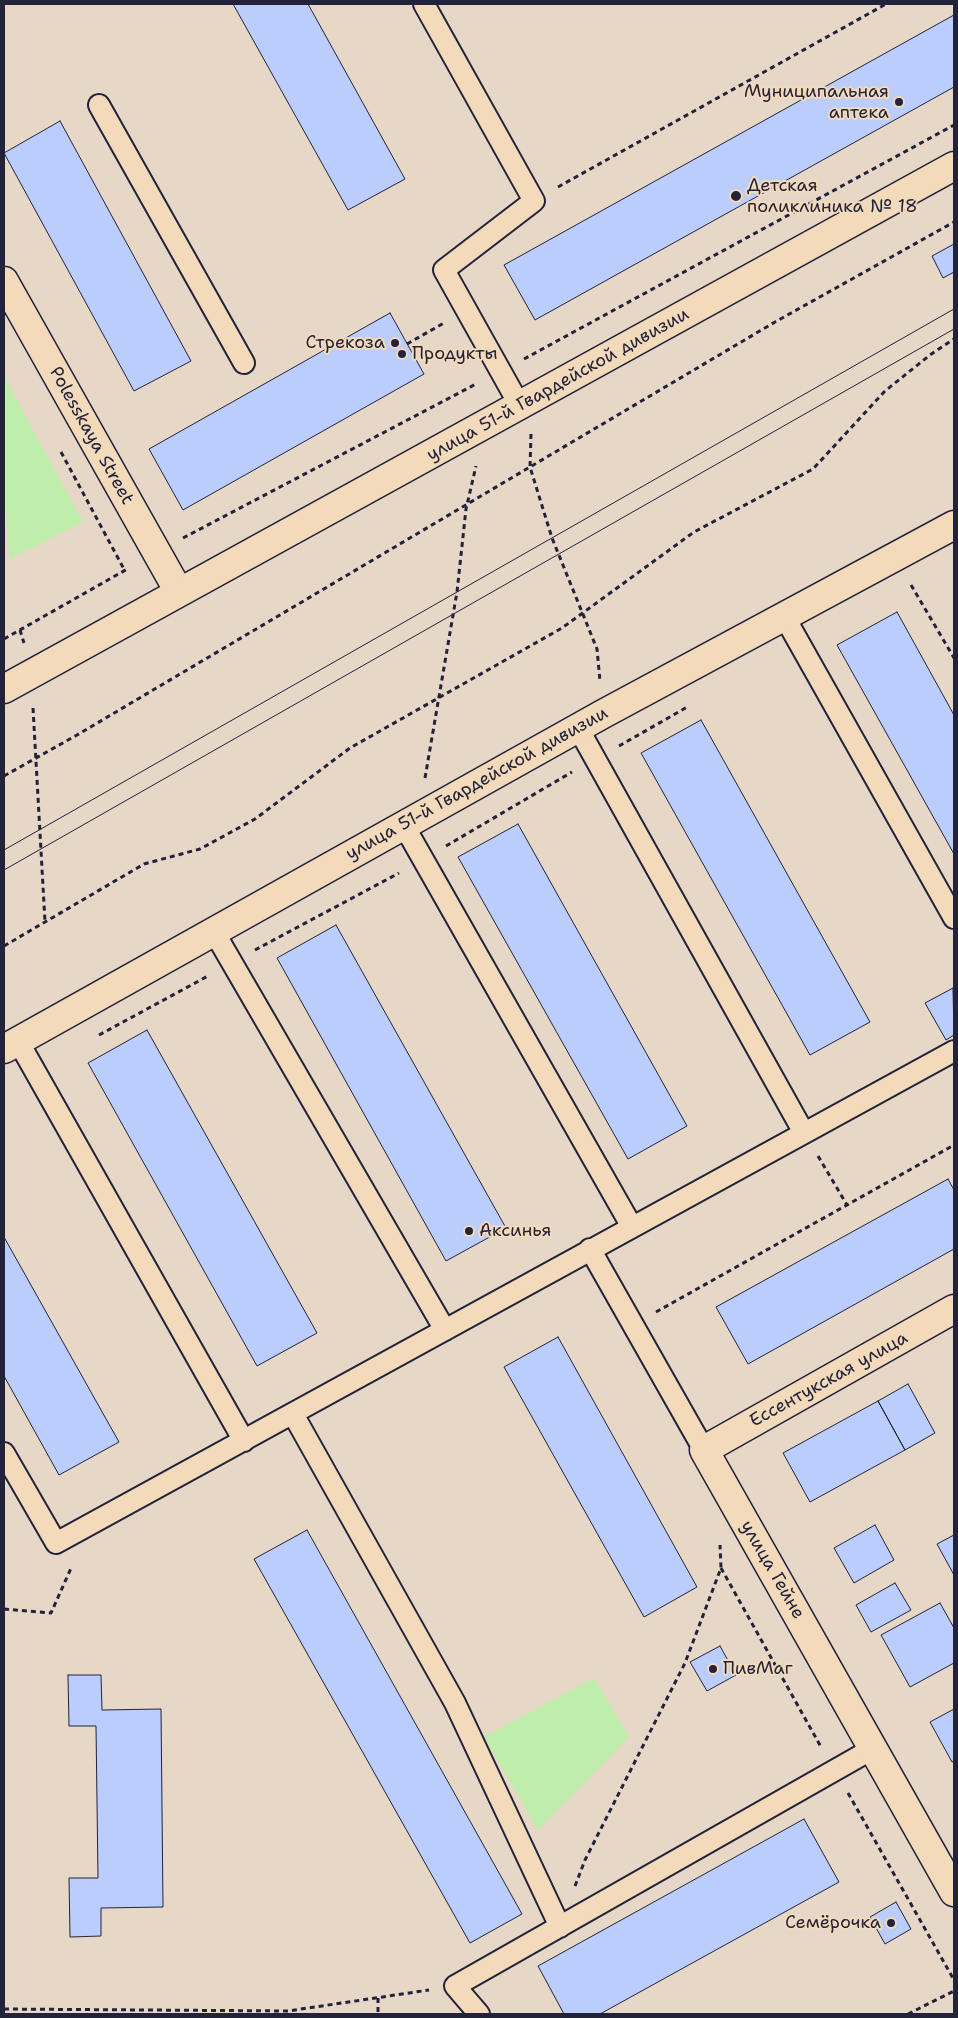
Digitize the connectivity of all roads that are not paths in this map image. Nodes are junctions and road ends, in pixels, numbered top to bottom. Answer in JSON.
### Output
{"nodes":[{"id":1,"x":424,"y":4,"type":"edge"},
{"id":2,"x":99,"y":105,"type":"dead end"},
{"id":3,"x":954,"y":166,"type":"edge"},
{"id":4,"x":4,"y":281,"type":"edge"},
{"id":5,"x":244,"y":363,"type":"dead end"},
{"id":6,"x":527,"y":402,"type":"junction"},
{"id":7,"x":954,"y":525,"type":"edge"},
{"id":8,"x":179,"y":592,"type":"junction"},
{"id":9,"x":784,"y":616,"type":"junction"},
{"id":10,"x":4,"y":689,"type":"edge"},
{"id":11,"x":578,"y":728,"type":"junction"},
{"id":12,"x":411,"y":820,"type":"junction"},
{"id":13,"x":954,"y":918,"type":"edge"},
{"id":14,"x":213,"y":930,"type":"junction"},
{"id":15,"x":11,"y":1045,"type":"edge"},
{"id":16,"x":954,"y":1051,"type":"edge"},
{"id":17,"x":804,"y":1132,"type":"junction"},
{"id":18,"x":632,"y":1226,"type":"junction"},
{"id":19,"x":590,"y":1250,"type":"junction"},
{"id":20,"x":954,"y":1309,"type":"edge"},
{"id":21,"x":444,"y":1330,"type":"junction"},
{"id":22,"x":293,"y":1414,"type":"junction"},
{"id":23,"x":244,"y":1441,"type":"junction"},
{"id":24,"x":704,"y":1450,"type":"junction"},
{"id":25,"x":4,"y":1453,"type":"edge"},
{"id":26,"x":874,"y":1748,"type":"junction"},
{"id":27,"x":954,"y":1892,"type":"edge"},
{"id":28,"x":560,"y":1927,"type":"junction"},
{"id":29,"x":478,"y":2014,"type":"edge"}],
"edges":[{"from":1,"to":6,"type":"lane"},
{"from":2,"to":5,"type":"lane"},
{"from":3,"to":6,"type":"main road","name":"улица 51-й Гвардейской дивизии"},
{"from":4,"to":8,"type":"main road","name":"Polesskaya Street"},
{"from":6,"to":8,"type":"main road","name":"улица 51-й Гвардейской дивизии"},
{"from":7,"to":9,"type":"main road","name":"улица 51-й Гвардейской дивизии"},
{"from":8,"to":10,"type":"main road","name":"улица 51-й Гвардейской дивизии"},
{"from":9,"to":11,"type":"main road","name":"улица 51-й Гвардейской дивизии"},
{"from":9,"to":13,"type":"lane"},
{"from":11,"to":12,"type":"main road","name":"улица 51-й Гвардейской дивизии"},
{"from":11,"to":17,"type":"lane"},
{"from":12,"to":14,"type":"main road","name":"улица 51-й Гвардейской дивизии"},
{"from":12,"to":18,"type":"lane"},
{"from":14,"to":15,"type":"main road","name":"улица 51-й Гвардейской дивизии"},
{"from":14,"to":21,"type":"lane"},
{"from":15,"to":23,"type":"lane"},
{"from":16,"to":17,"type":"lane"},
{"from":17,"to":18,"type":"lane"},
{"from":18,"to":19,"type":"lane"},
{"from":19,"to":21,"type":"lane"},
{"from":19,"to":24,"type":"lane","name":"улица Гейне"},
{"from":20,"to":24,"type":"main road","name":"Ессентукская улица"},
{"from":21,"to":22,"type":"lane"},
{"from":22,"to":23,"type":"lane"},
{"from":22,"to":28,"type":"lane"},
{"from":23,"to":25,"type":"lane"},
{"from":24,"to":26,"type":"main road","name":"улица Гейне"},
{"from":26,"to":27,"type":"main road","name":"улица Гейне"},
{"from":26,"to":28,"type":"lane"},
{"from":28,"to":29,"type":"lane"}]}
